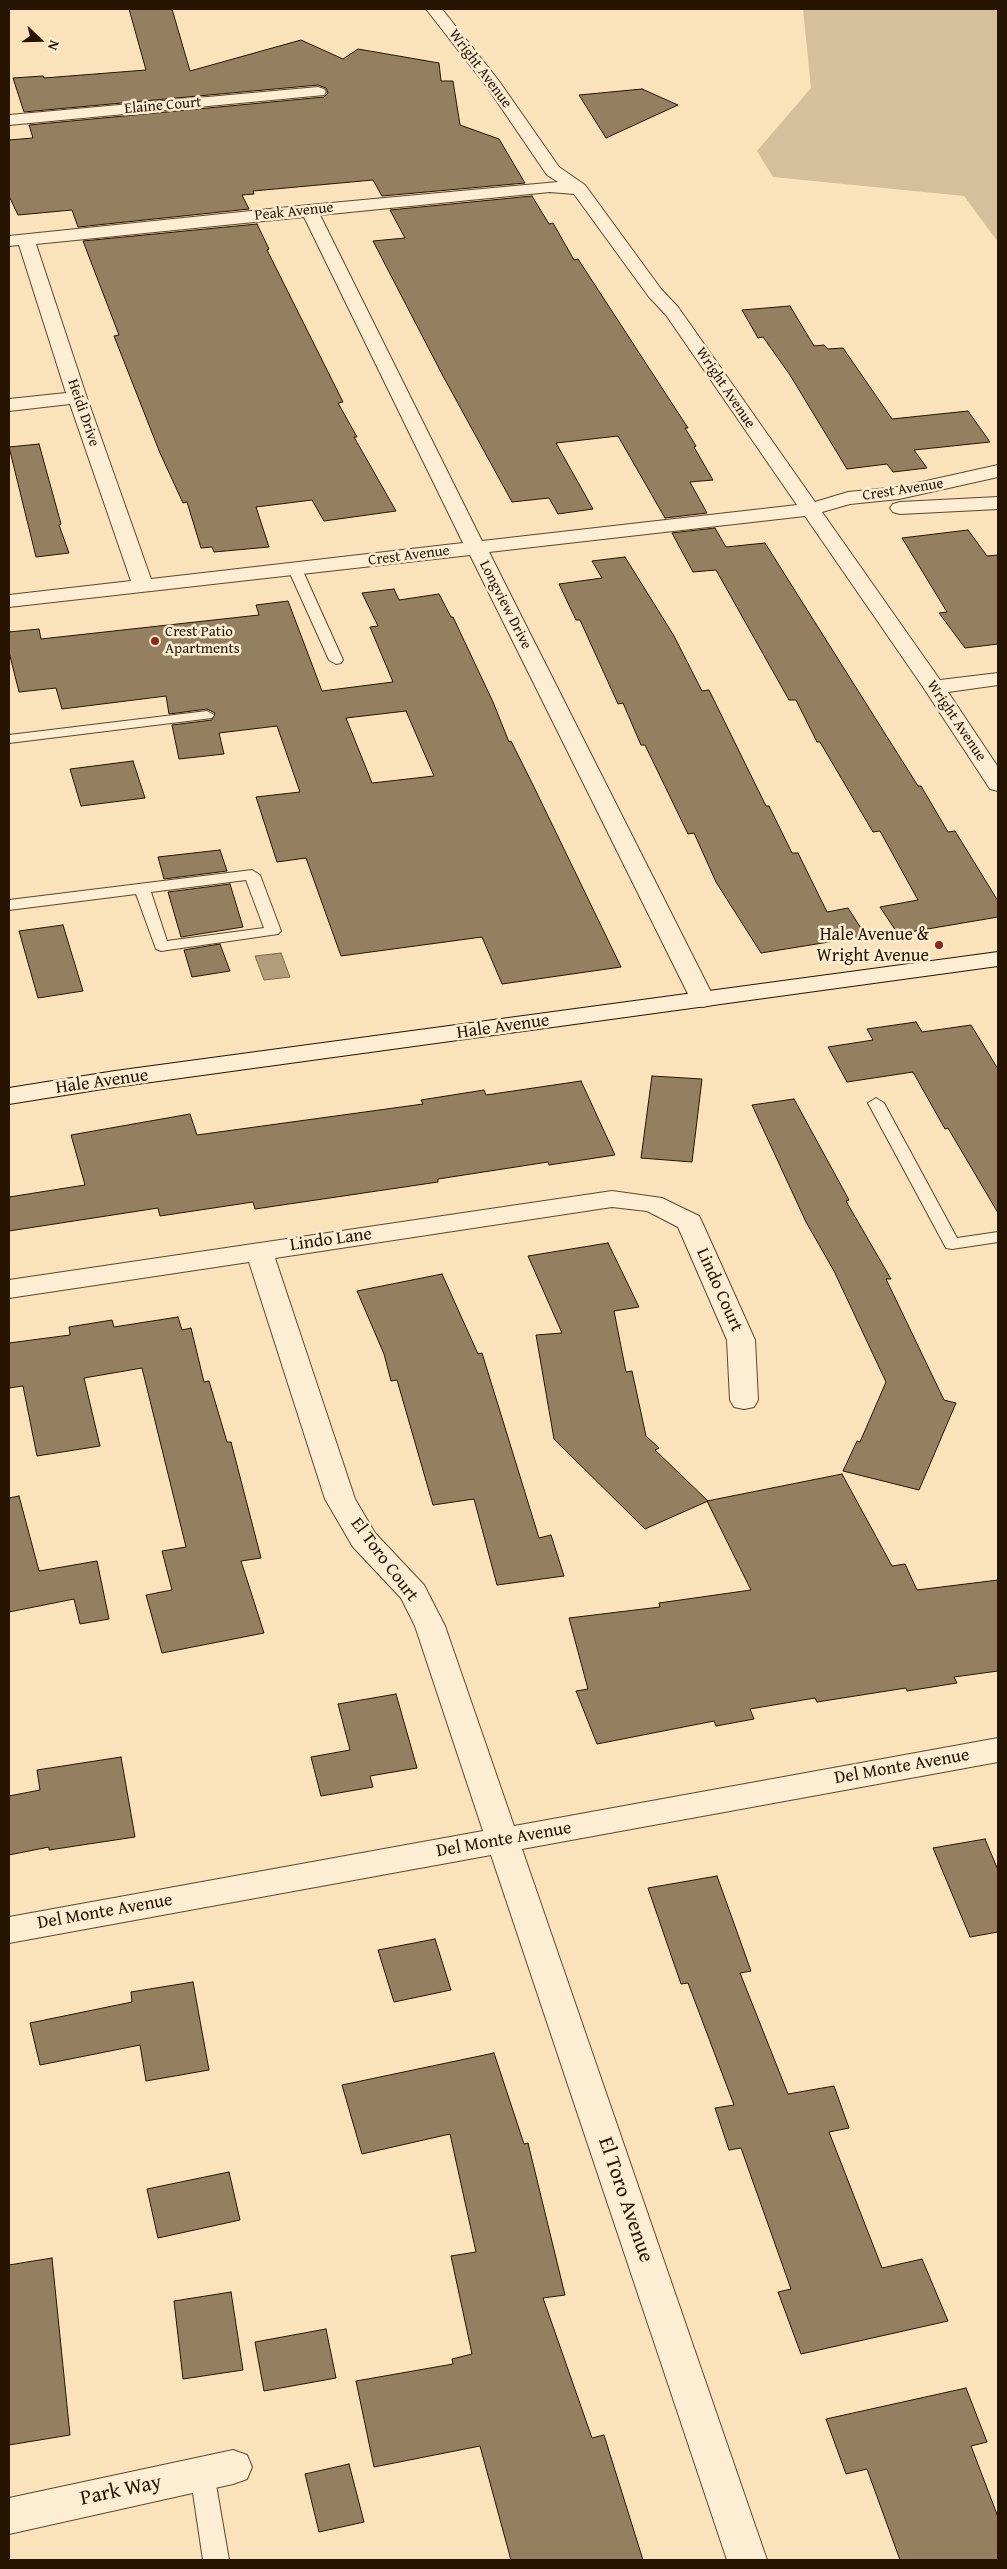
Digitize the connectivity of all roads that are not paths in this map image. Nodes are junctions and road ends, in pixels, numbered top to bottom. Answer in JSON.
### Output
{"nodes":[{"id":1,"x":434,"y":9,"type":"edge"},
{"id":2,"x":318,"y":92,"type":"dead end"},
{"id":3,"x":9,"y":120,"type":"edge"},
{"id":4,"x":579,"y":189,"type":"junction"},
{"id":5,"x":309,"y":210,"type":"junction"},
{"id":6,"x":18,"y":240,"type":"edge"},
{"id":7,"x":78,"y":398,"type":"junction"},
{"id":8,"x":9,"y":405,"type":"edge"},
{"id":9,"x":998,"y":471,"type":"edge"},
{"id":10,"x":998,"y":503,"type":"edge"},
{"id":11,"x":808,"y":510,"type":"junction"},
{"id":12,"x":476,"y":548,"type":"junction"},
{"id":13,"x":295,"y":569,"type":"junction"},
{"id":14,"x":143,"y":586,"type":"junction"},
{"id":15,"x":9,"y":602,"type":"edge"},
{"id":16,"x":336,"y":660,"type":"dead end"},
{"id":17,"x":998,"y":679,"type":"edge"},
{"id":18,"x":934,"y":687,"type":"junction"},
{"id":19,"x":207,"y":715,"type":"dead end"},
{"id":20,"x":9,"y":739,"type":"edge"},
{"id":21,"x":998,"y":784,"type":"edge"},
{"id":22,"x":142,"y":889,"type":"junction"},
{"id":23,"x":9,"y":905,"type":"edge"},
{"id":24,"x":998,"y":959,"type":"edge"},
{"id":25,"x":703,"y":1000,"type":"junction"},
{"id":26,"x":9,"y":1096,"type":"edge"},
{"id":27,"x":876,"y":1104,"type":"dead end"},
{"id":28,"x":653,"y":1204,"type":"joint"},
{"id":29,"x":998,"y":1237,"type":"edge"},
{"id":30,"x":259,"y":1251,"type":"junction"},
{"id":31,"x":9,"y":1289,"type":"edge"},
{"id":32,"x":744,"y":1400,"type":"dead end"},
{"id":33,"x":998,"y":1750,"type":"edge"},
{"id":34,"x":502,"y":1840,"type":"junction"},
{"id":35,"x":9,"y":1930,"type":"edge"},
{"id":36,"x":217,"y":2470,"type":"joint"},
{"id":37,"x":9,"y":2516,"type":"edge"},
{"id":38,"x":216,"y":2560,"type":"edge"},
{"id":39,"x":747,"y":2560,"type":"edge"}],
"edges":[{"from":1,"to":4,"type":"street","name":"Wright Avenue"},
{"from":2,"to":3,"type":"street","name":"Elaine Court"},
{"from":4,"to":5,"type":"street","name":"Peak Avenue"},
{"from":4,"to":11,"type":"street","name":"Wright Avenue"},
{"from":5,"to":6,"type":"street","name":"Peak Avenue"},
{"from":5,"to":12,"type":"street","name":"Longview Drive"},
{"from":6,"to":7,"type":"street","name":"Heidi Drive"},
{"from":7,"to":8,"type":"street"},
{"from":7,"to":14,"type":"street","name":"Heidi Drive"},
{"from":9,"to":11,"type":"street","name":"Crest Avenue"},
{"from":10,"to":11,"type":"street","name":"Crest Avenue"},
{"from":11,"to":12,"type":"street","name":"Crest Avenue"},
{"from":11,"to":18,"type":"street","name":"Wright Avenue"},
{"from":12,"to":13,"type":"street","name":"Crest Avenue"},
{"from":12,"to":25,"type":"street","name":"Longview Drive"},
{"from":13,"to":14,"type":"street","name":"Crest Avenue"},
{"from":13,"to":16,"type":"lane"},
{"from":14,"to":15,"type":"street","name":"Crest Avenue"},
{"from":17,"to":18,"type":"street"},
{"from":18,"to":21,"type":"street","name":"Wright Avenue"},
{"from":19,"to":20,"type":"lane"},
{"from":22,"to":22,"type":"lane"},
{"from":22,"to":23,"type":"lane"},
{"from":24,"to":25,"type":"street","name":"Hale Avenue"},
{"from":25,"to":26,"type":"street","name":"Hale Avenue"},
{"from":27,"to":29,"type":"lane"},
{"from":28,"to":30,"type":"street","name":"Lindo Lane"},
{"from":28,"to":32,"type":"street","name":"Lindo Court"},
{"from":30,"to":31,"type":"street","name":"Lindo Lane"},
{"from":30,"to":34,"type":"street","name":"El Toro Court"},
{"from":33,"to":34,"type":"street","name":"Del Monte Avenue"},
{"from":34,"to":35,"type":"street","name":"Del Monte Avenue"},
{"from":34,"to":39,"type":"street","name":"El Toro Avenue"},
{"from":36,"to":37,"type":"street","name":"Park Way"},
{"from":36,"to":38,"type":"lane"}]}
